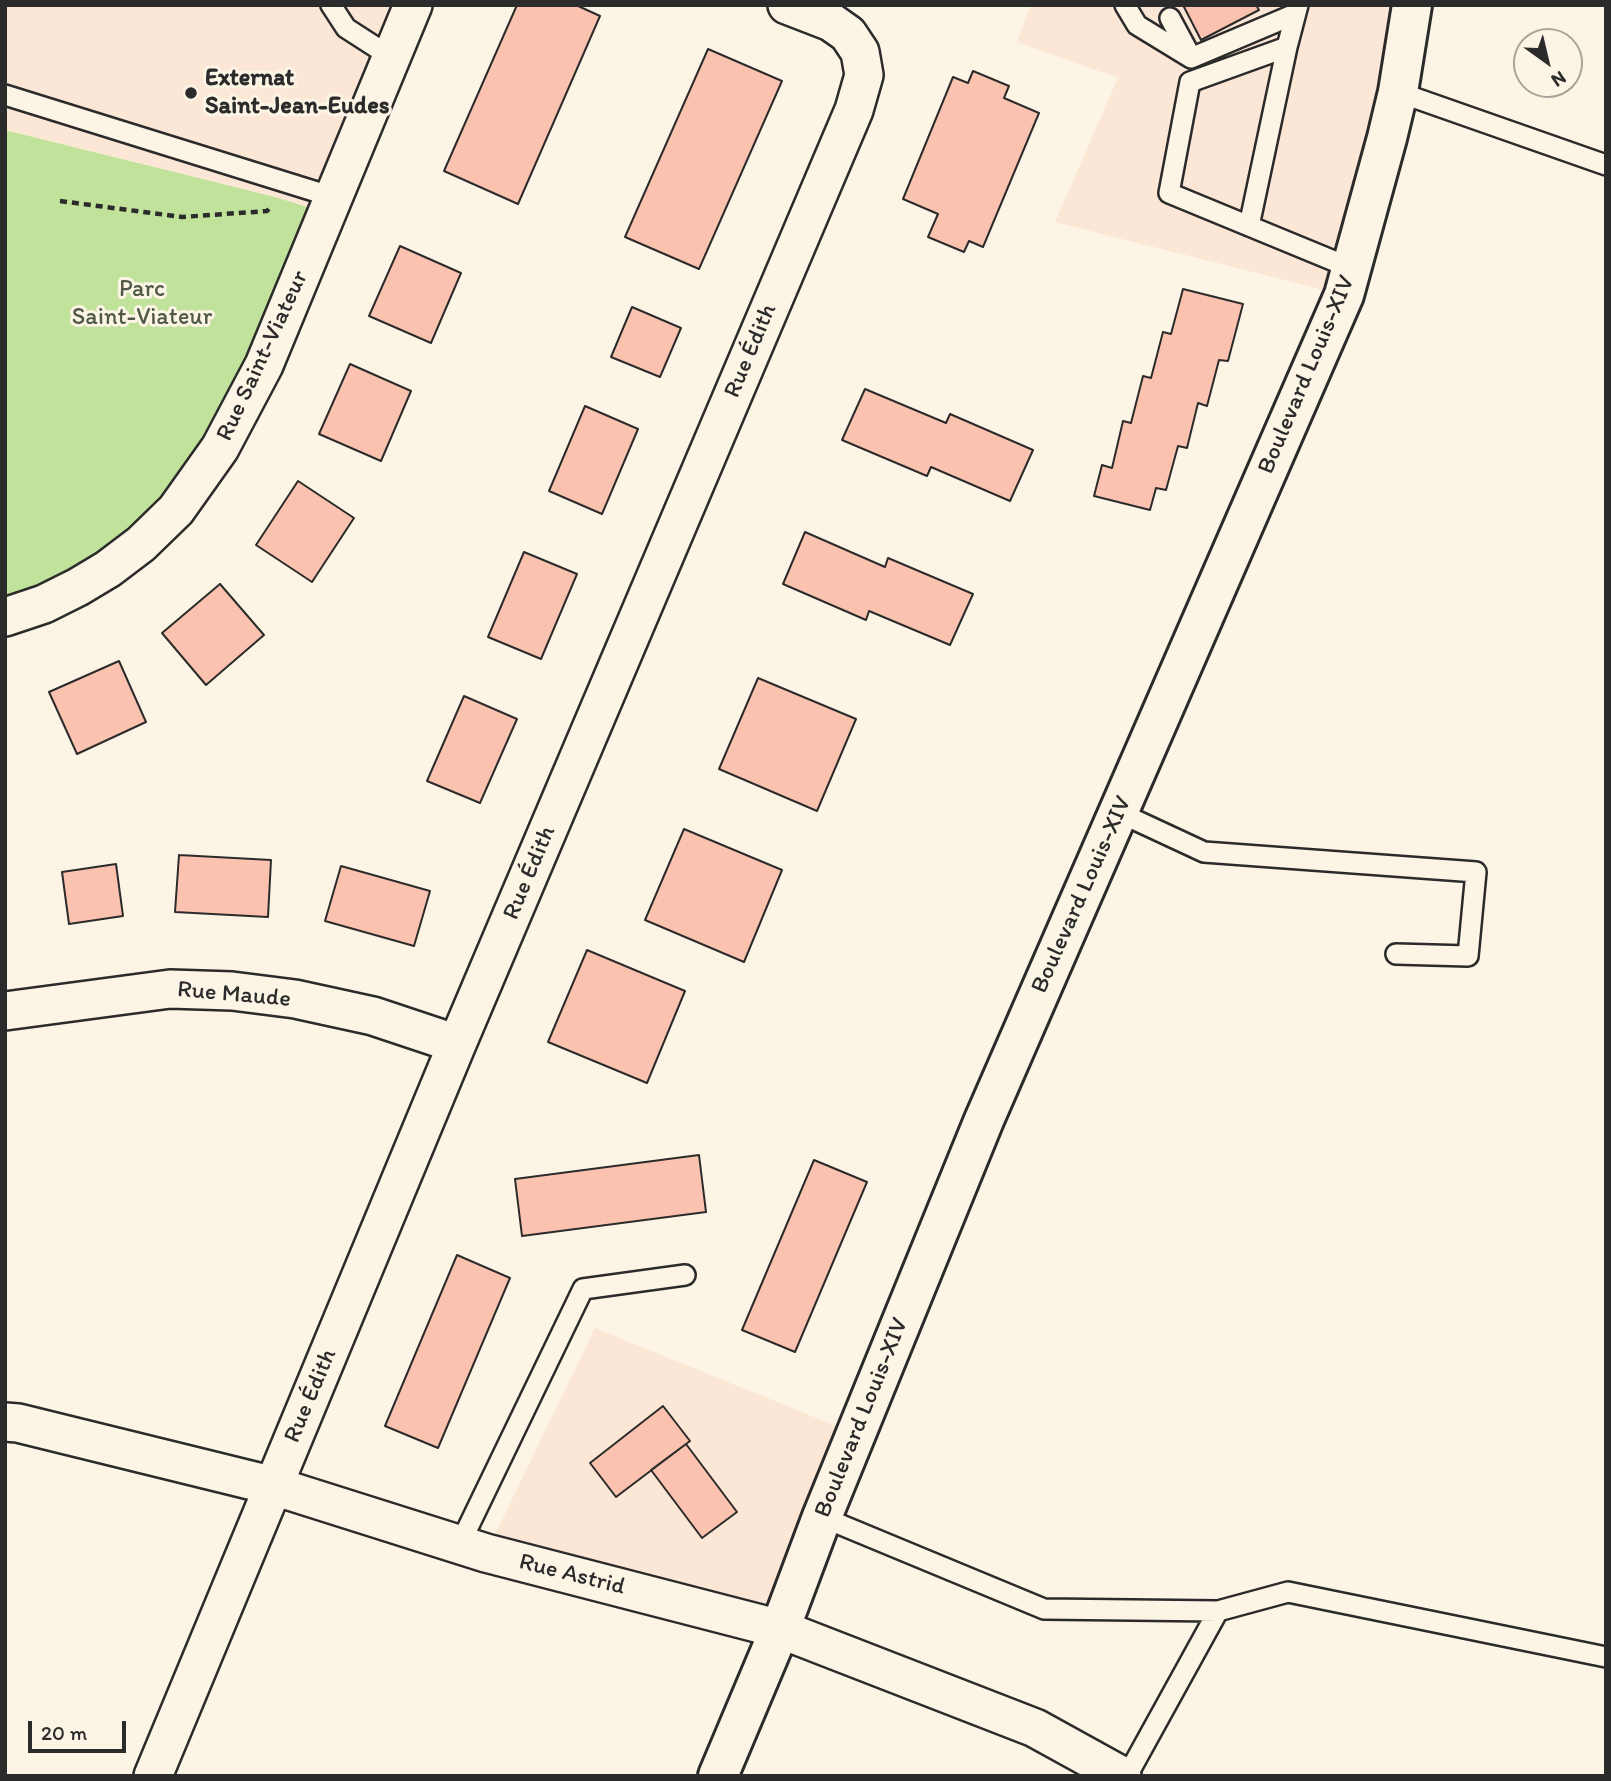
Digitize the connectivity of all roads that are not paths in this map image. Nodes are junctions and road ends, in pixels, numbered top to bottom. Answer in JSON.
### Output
{"nodes":[{"id":1,"x":331,"y":5,"type":"edge"},
{"id":2,"x":413,"y":5,"type":"edge"},
{"id":3,"x":787,"y":5,"type":"edge"},
{"id":4,"x":1125,"y":5,"type":"edge"},
{"id":5,"x":1412,"y":5,"type":"edge"},
{"id":6,"x":1296,"y":10,"type":"edge"},
{"id":7,"x":1170,"y":18,"type":"dead end"},
{"id":8,"x":1287,"y":47,"type":"junction"},
{"id":9,"x":391,"y":57,"type":"junction"},
{"id":10,"x":1191,"y":58,"type":"junction"},
{"id":11,"x":1398,"y":92,"type":"junction"},
{"id":12,"x":5,"y":95,"type":"edge"},
{"id":13,"x":1606,"y":165,"type":"edge"},
{"id":14,"x":334,"y":197,"type":"junction"},
{"id":15,"x":1249,"y":226,"type":"junction"},
{"id":16,"x":1351,"y":268,"type":"junction"},
{"id":17,"x":5,"y":617,"type":"edge"},
{"id":18,"x":1118,"y":812,"type":"junction"},
{"id":19,"x":1396,"y":954,"type":"dead end"},
{"id":20,"x":5,"y":1011,"type":"edge"},
{"id":21,"x":457,"y":1044,"type":"junction"},
{"id":22,"x":684,"y":1275,"type":"dead end"},
{"id":23,"x":5,"y":1422,"type":"edge"},
{"id":24,"x":274,"y":1486,"type":"junction"},
{"id":25,"x":822,"y":1517,"type":"junction"},
{"id":26,"x":459,"y":1546,"type":"junction"},
{"id":27,"x":1218,"y":1611,"type":"junction"},
{"id":28,"x":780,"y":1629,"type":"junction"},
{"id":29,"x":1606,"y":1657,"type":"edge"},
{"id":30,"x":153,"y":1776,"type":"edge"},
{"id":31,"x":718,"y":1776,"type":"edge"},
{"id":32,"x":1124,"y":1776,"type":"edge"}],
"edges":[{"from":1,"to":9,"type":"lane"},
{"from":2,"to":9,"type":"street","name":"Rue Saint-Viateur"},
{"from":3,"to":21,"type":"street","name":"Rue Édith"},
{"from":4,"to":10,"type":"lane"},
{"from":5,"to":11,"type":"main road","name":"Boulevard Louis-XIV"},
{"from":6,"to":8,"type":"lane"},
{"from":6,"to":10,"type":"lane"},
{"from":7,"to":10,"type":"lane"},
{"from":8,"to":15,"type":"lane"},
{"from":8,"to":15,"type":"lane"},
{"from":9,"to":14,"type":"street","name":"Rue Saint-Viateur"},
{"from":11,"to":13,"type":"lane"},
{"from":11,"to":16,"type":"main road","name":"Boulevard Louis-XIV"},
{"from":12,"to":14,"type":"lane"},
{"from":14,"to":17,"type":"street","name":"Rue Saint-Viateur"},
{"from":15,"to":16,"type":"lane"},
{"from":16,"to":18,"type":"main road","name":"Boulevard Louis-XIV"},
{"from":18,"to":19,"type":"lane"},
{"from":18,"to":25,"type":"main road","name":"Boulevard Louis-XIV"},
{"from":20,"to":21,"type":"street","name":"Rue Maude"},
{"from":21,"to":24,"type":"street","name":"Rue Édith"},
{"from":22,"to":26,"type":"lane"},
{"from":23,"to":24,"type":"street","name":"Rue Astrid"},
{"from":24,"to":26,"type":"street","name":"Rue Astrid"},
{"from":24,"to":30,"type":"street","name":"Rue Édith"},
{"from":25,"to":27,"type":"lane"},
{"from":25,"to":28,"type":"main road","name":"Boulevard Louis-XIV"},
{"from":26,"to":28,"type":"street","name":"Rue Astrid"},
{"from":27,"to":29,"type":"lane"},
{"from":27,"to":32,"type":"lane"},
{"from":28,"to":31,"type":"main road","name":"Boulevard Louis-XIV"},
{"from":28,"to":32,"type":"street","name":"Rue Astrid"}]}
